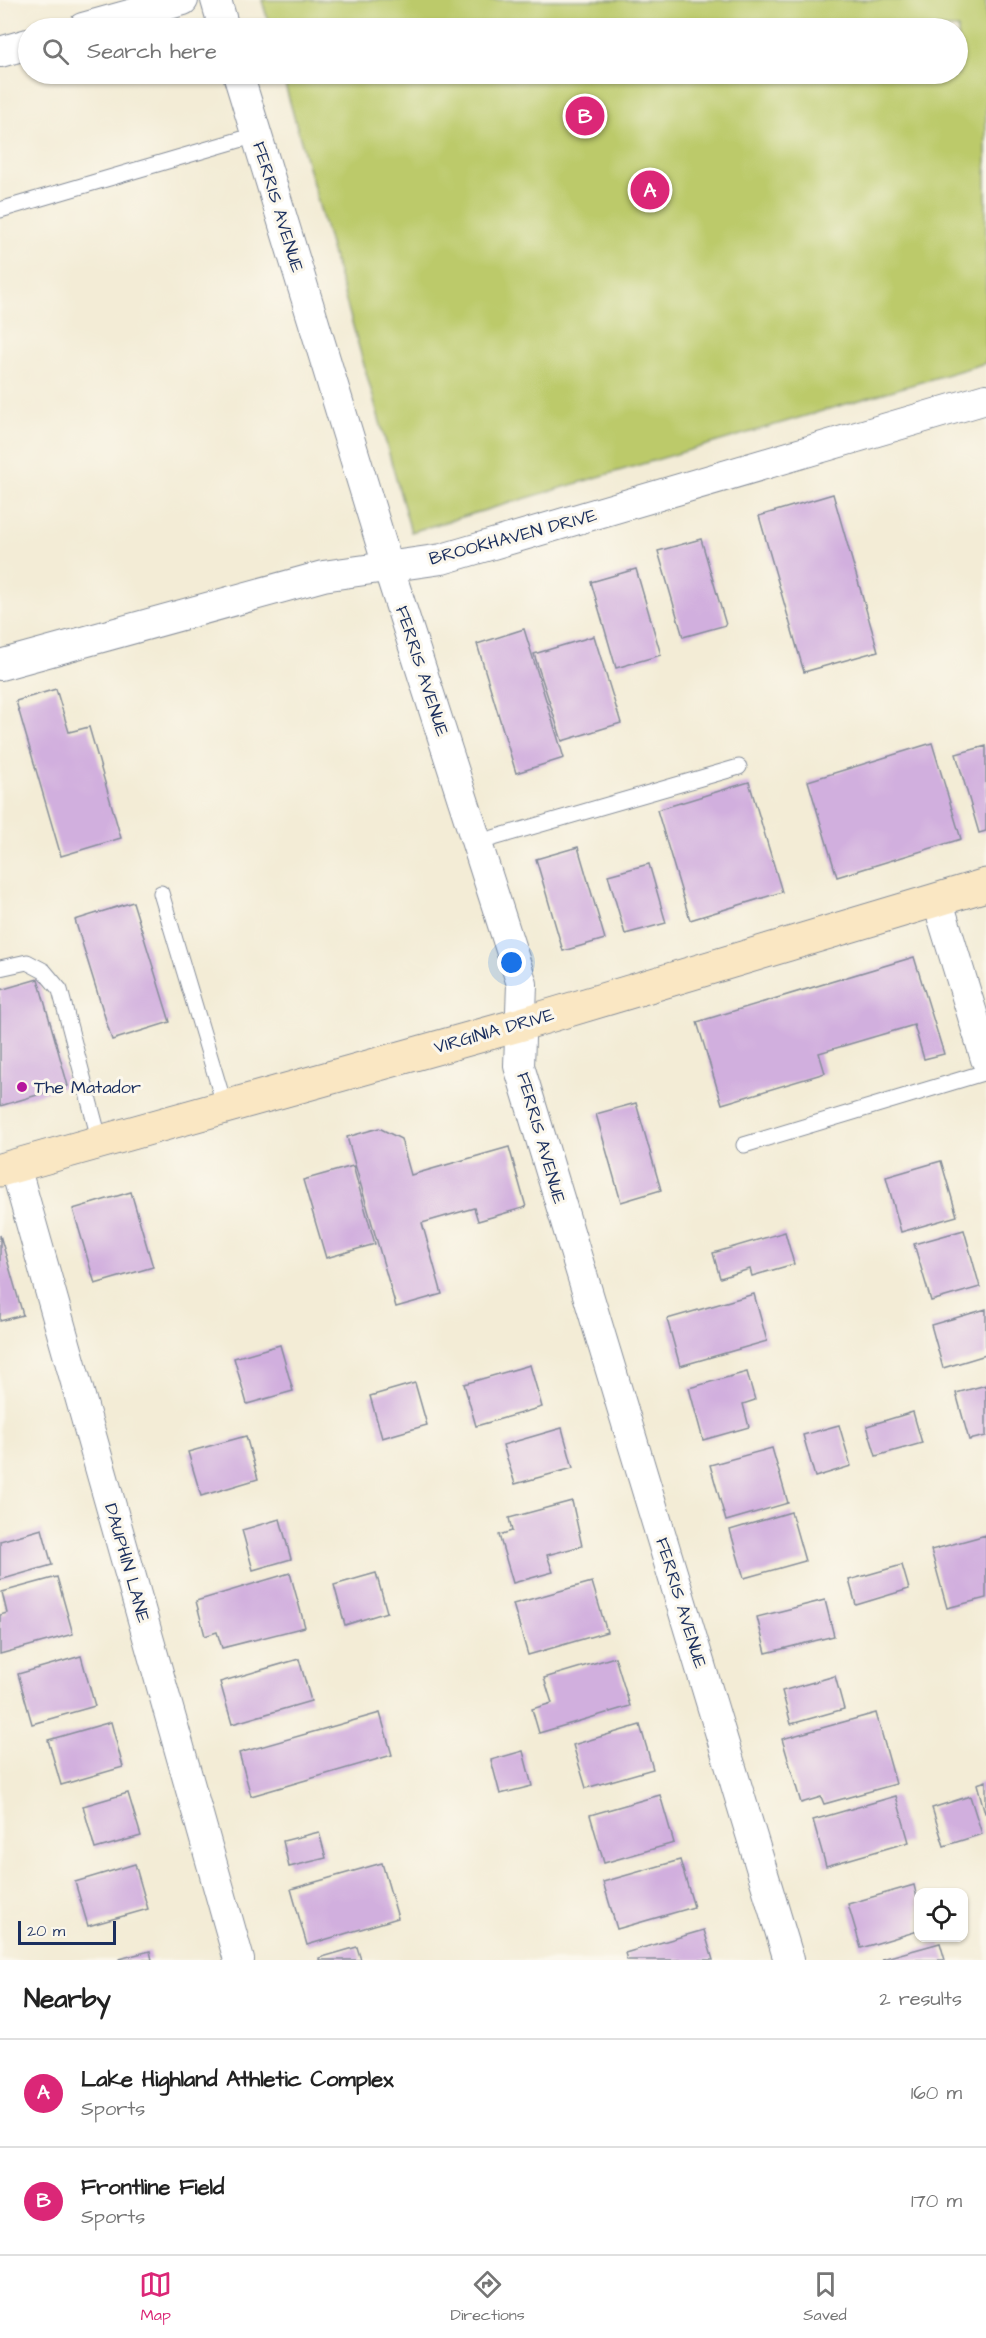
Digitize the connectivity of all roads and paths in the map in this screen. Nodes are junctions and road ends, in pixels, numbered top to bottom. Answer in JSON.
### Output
{"nodes":[{"id":1,"x":183,"y":0,"type":"edge"},
{"id":2,"x":216,"y":0,"type":"edge"},
{"id":3,"x":119,"y":18,"type":"edge"},
{"id":4,"x":222,"y":18,"type":"edge"},
{"id":5,"x":18,"y":47,"type":"edge"},
{"id":6,"x":0,"y":52,"type":"edge"},
{"id":7,"x":241,"y":84,"type":"edge"},
{"id":8,"x":256,"y":135,"type":"junction"},
{"id":9,"x":0,"y":210,"type":"edge"},
{"id":10,"x":986,"y":399,"type":"edge"},
{"id":11,"x":388,"y":566,"type":"junction"},
{"id":12,"x":0,"y":665,"type":"edge"},
{"id":13,"x":739,"y":767,"type":"dead end"},
{"id":14,"x":476,"y":843,"type":"junction"},
{"id":15,"x":986,"y":885,"type":"edge"},
{"id":16,"x":161,"y":893,"type":"dead end"},
{"id":17,"x":937,"y":899,"type":"junction"},
{"id":18,"x":0,"y":968,"type":"edge"},
{"id":19,"x":522,"y":1024,"type":"junction"},
{"id":20,"x":986,"y":1059,"type":"edge"},
{"id":21,"x":986,"y":1072,"type":"edge"},
{"id":22,"x":225,"y":1107,"type":"junction"},
{"id":23,"x":100,"y":1142,"type":"junction"},
{"id":24,"x":744,"y":1144,"type":"dead end"},
{"id":25,"x":7,"y":1168,"type":"edge"},
{"id":26,"x":239,"y":1960,"type":"edge"},
{"id":27,"x":789,"y":1960,"type":"edge"}],
"edges":[{"from":1,"to":3,"type":"street"},
{"from":2,"to":4,"type":"street"},
{"from":5,"to":6,"type":"street"},
{"from":7,"to":8,"type":"street","name":"FERRIS AVENUE"},
{"from":8,"to":9,"type":"lane"},
{"from":8,"to":11,"type":"street","name":"FERRIS AVENUE"},
{"from":10,"to":11,"type":"street","name":"BROOKHAVEN DRIVE"},
{"from":11,"to":12,"type":"street","name":"BROOKHAVEN DRIVE"},
{"from":11,"to":14,"type":"street","name":"FERRIS AVENUE"},
{"from":13,"to":14,"type":"lane"},
{"from":14,"to":19,"type":"street","name":"FERRIS AVENUE"},
{"from":15,"to":17,"type":"street","name":"VIRGINIA DRIVE"},
{"from":16,"to":22,"type":"lane"},
{"from":17,"to":19,"type":"street","name":"VIRGINIA DRIVE"},
{"from":17,"to":20,"type":"street"},
{"from":18,"to":23,"type":"lane"},
{"from":19,"to":22,"type":"street","name":"VIRGINIA DRIVE"},
{"from":19,"to":27,"type":"street","name":"FERRIS AVENUE"},
{"from":21,"to":24,"type":"lane"},
{"from":22,"to":23,"type":"street","name":"VIRGINIA DRIVE"},
{"from":23,"to":25,"type":"street","name":"VIRGINIA DRIVE"},
{"from":25,"to":26,"type":"street","name":"DAUPHIN LANE"}]}
